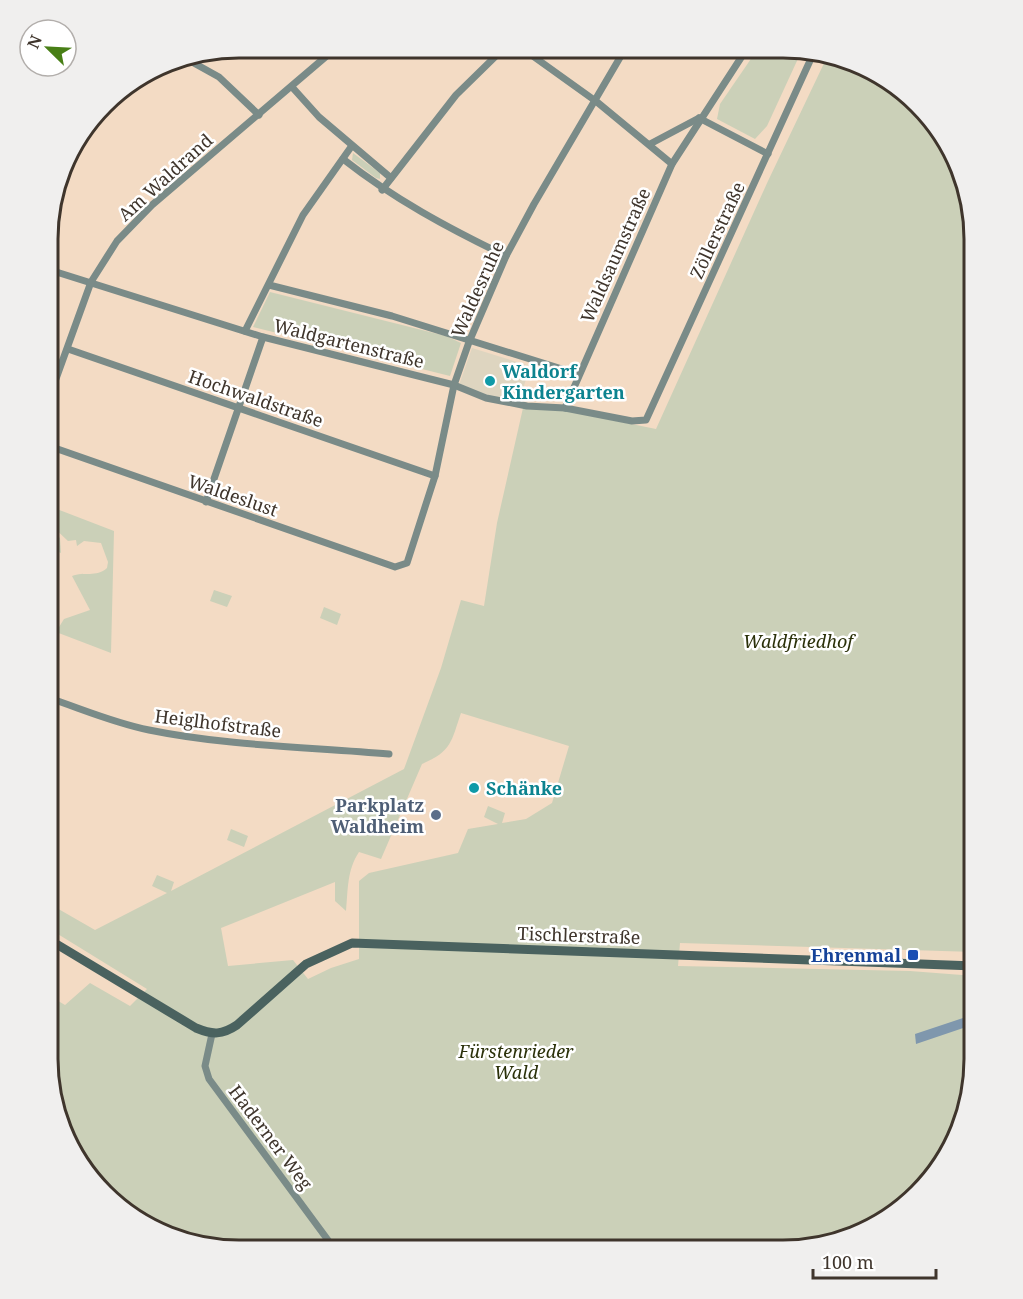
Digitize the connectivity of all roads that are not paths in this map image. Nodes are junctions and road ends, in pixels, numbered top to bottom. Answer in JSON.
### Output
{"nodes":[{"id":1,"x":324,"y":59,"type":"edge"},
{"id":2,"x":493,"y":59,"type":"edge"},
{"id":3,"x":537,"y":59,"type":"edge"},
{"id":4,"x":621,"y":59,"type":"edge"},
{"id":5,"x":740,"y":59,"type":"edge"},
{"id":6,"x":810,"y":61,"type":"edge"},
{"id":7,"x":196,"y":64,"type":"edge"},
{"id":8,"x":292,"y":87,"type":"junction"},
{"id":9,"x":597,"y":102,"type":"junction"},
{"id":10,"x":259,"y":115,"type":"junction"},
{"id":11,"x":699,"y":118,"type":"junction"},
{"id":12,"x":650,"y":144,"type":"junction"},
{"id":13,"x":351,"y":147,"type":"junction"},
{"id":14,"x":768,"y":154,"type":"junction"},
{"id":15,"x":343,"y":159,"type":"junction"},
{"id":16,"x":672,"y":164,"type":"junction"},
{"id":17,"x":391,"y":178,"type":"junction"},
{"id":18,"x":382,"y":189,"type":"junction"},
{"id":19,"x":506,"y":256,"type":"junction"},
{"id":20,"x":58,"y":272,"type":"edge"},
{"id":21,"x":91,"y":282,"type":"junction"},
{"id":22,"x":269,"y":285,"type":"junction"},
{"id":23,"x":245,"y":331,"type":"junction"},
{"id":24,"x":263,"y":337,"type":"junction"},
{"id":25,"x":469,"y":342,"type":"junction"},
{"id":26,"x":68,"y":349,"type":"junction"},
{"id":27,"x":578,"y":374,"type":"junction"},
{"id":28,"x":58,"y":375,"type":"edge"},
{"id":29,"x":454,"y":386,"type":"junction"},
{"id":30,"x":239,"y":408,"type":"junction"},
{"id":31,"x":565,"y":408,"type":"junction"},
{"id":32,"x":646,"y":420,"type":"joint"},
{"id":33,"x":58,"y":449,"type":"edge"},
{"id":34,"x":435,"y":476,"type":"junction"},
{"id":35,"x":206,"y":502,"type":"junction"},
{"id":36,"x":407,"y":563,"type":"joint"},
{"id":37,"x":58,"y":701,"type":"edge"},
{"id":38,"x":389,"y":754,"type":"dead end"},
{"id":39,"x":58,"y":945,"type":"edge"},
{"id":40,"x":964,"y":966,"type":"edge"},
{"id":41,"x":212,"y":1034,"type":"junction"},
{"id":42,"x":328,"y":1240,"type":"edge"}],
"edges":[{"from":1,"to":8,"type":"street","name":"Am Waldrand"},
{"from":2,"to":17,"type":"street"},
{"from":3,"to":9,"type":"street"},
{"from":4,"to":9,"type":"street","name":"Waldesruhe"},
{"from":5,"to":11,"type":"street","name":"Waldsaumstraße"},
{"from":6,"to":14,"type":"street","name":"Zöllerstraße"},
{"from":7,"to":10,"type":"street"},
{"from":8,"to":10,"type":"street","name":"Am Waldrand"},
{"from":8,"to":13,"type":"street"},
{"from":9,"to":12,"type":"street"},
{"from":9,"to":19,"type":"street","name":"Waldesruhe"},
{"from":10,"to":21,"type":"street","name":"Am Waldrand"},
{"from":11,"to":12,"type":"street","name":"Waldsaumstraße"},
{"from":11,"to":14,"type":"street"},
{"from":11,"to":16,"type":"street","name":"Waldsaumstraße"},
{"from":12,"to":16,"type":"street"},
{"from":13,"to":15,"type":"street"},
{"from":13,"to":17,"type":"street"},
{"from":14,"to":32,"type":"street","name":"Zöllerstraße"},
{"from":15,"to":18,"type":"street"},
{"from":15,"to":22,"type":"street"},
{"from":16,"to":27,"type":"street","name":"Waldsaumstraße"},
{"from":17,"to":18,"type":"street"},
{"from":18,"to":19,"type":"street"},
{"from":19,"to":25,"type":"street","name":"Waldesruhe"},
{"from":20,"to":21,"type":"street","name":"Waldgartenstraße"},
{"from":21,"to":23,"type":"street","name":"Waldgartenstraße"},
{"from":21,"to":26,"type":"street","name":"Am Waldrand"},
{"from":22,"to":23,"type":"street"},
{"from":22,"to":25,"type":"street","name":"Waldgartenstraße"},
{"from":23,"to":24,"type":"street","name":"Waldgartenstraße"},
{"from":24,"to":29,"type":"street","name":"Waldgartenstraße"},
{"from":24,"to":30,"type":"street"},
{"from":25,"to":27,"type":"street","name":"Waldgartenstraße"},
{"from":25,"to":29,"type":"street","name":"Waldesruhe"},
{"from":26,"to":28,"type":"street","name":"Am Waldrand"},
{"from":26,"to":30,"type":"street","name":"Hochwaldstraße"},
{"from":27,"to":31,"type":"street","name":"Waldsaumstraße"},
{"from":29,"to":31,"type":"street","name":"Waldgartenstraße"},
{"from":29,"to":34,"type":"street","name":"Waldesruhe"},
{"from":30,"to":34,"type":"street","name":"Hochwaldstraße"},
{"from":30,"to":35,"type":"street"},
{"from":31,"to":32,"type":"street","name":"Waldgartenstraße"},
{"from":33,"to":35,"type":"street","name":"Waldeslust"},
{"from":34,"to":36,"type":"street","name":"Waldesruhe"},
{"from":35,"to":36,"type":"street","name":"Waldeslust"},
{"from":37,"to":38,"type":"street","name":"Heiglhofstraße"},
{"from":39,"to":41,"type":"street"},
{"from":40,"to":41,"type":"street","name":"Tischlerstraße"},
{"from":41,"to":42,"type":"street","name":"Haderner Weg"}]}
